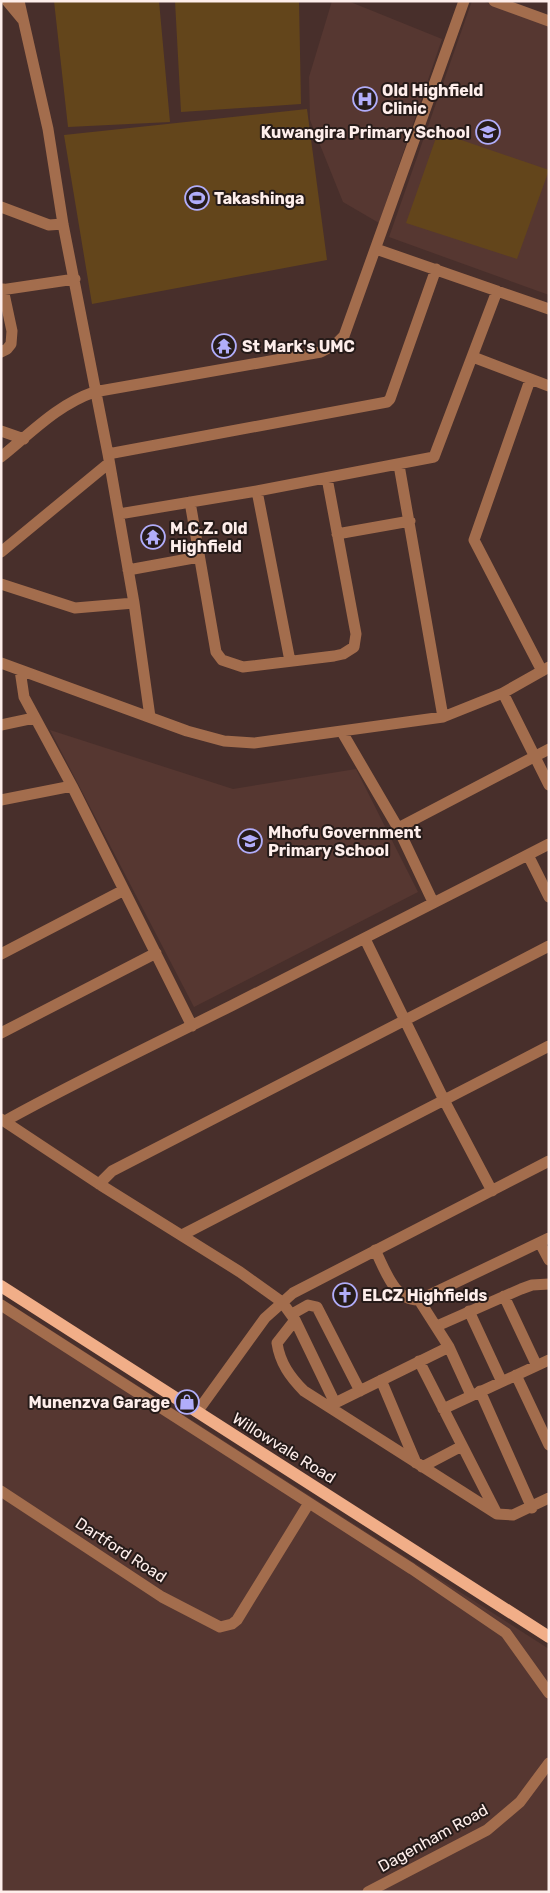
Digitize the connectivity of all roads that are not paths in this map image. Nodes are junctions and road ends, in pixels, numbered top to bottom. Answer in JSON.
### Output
{"nodes":[{"id":1,"x":7,"y":1,"type":"edge"},
{"id":2,"x":19,"y":1,"type":"edge"},
{"id":3,"x":464,"y":1,"type":"edge"},
{"id":4,"x":494,"y":1,"type":"edge"},
{"id":5,"x":549,"y":21,"type":"edge"},
{"id":6,"x":24,"y":22,"type":"junction"},
{"id":7,"x":1,"y":207,"type":"edge"},
{"id":8,"x":63,"y":224,"type":"junction"},
{"id":9,"x":376,"y":249,"type":"junction"},
{"id":10,"x":436,"y":269,"type":"junction"},
{"id":11,"x":75,"y":279,"type":"junction"},
{"id":12,"x":2,"y":290,"type":"edge"},
{"id":13,"x":497,"y":291,"type":"junction"},
{"id":14,"x":549,"y":309,"type":"edge"},
{"id":15,"x":1,"y":352,"type":"edge"},
{"id":16,"x":473,"y":357,"type":"junction"},
{"id":17,"x":530,"y":380,"type":"junction"},
{"id":18,"x":549,"y":386,"type":"edge"},
{"id":19,"x":94,"y":392,"type":"junction"},
{"id":20,"x":1,"y":430,"type":"edge"},
{"id":21,"x":24,"y":439,"type":"junction"},
{"id":22,"x":1,"y":457,"type":"edge"},
{"id":23,"x":109,"y":458,"type":"junction"},
{"id":24,"x":399,"y":464,"type":"junction"},
{"id":25,"x":327,"y":478,"type":"junction"},
{"id":26,"x":258,"y":491,"type":"junction"},
{"id":27,"x":190,"y":502,"type":"junction"},
{"id":28,"x":119,"y":514,"type":"junction"},
{"id":29,"x":410,"y":521,"type":"junction"},
{"id":30,"x":337,"y":534,"type":"junction"},
{"id":31,"x":1,"y":552,"type":"edge"},
{"id":32,"x":199,"y":557,"type":"junction"},
{"id":33,"x":128,"y":570,"type":"junction"},
{"id":34,"x":1,"y":584,"type":"edge"},
{"id":35,"x":134,"y":603,"type":"junction"},
{"id":36,"x":290,"y":661,"type":"junction"},
{"id":37,"x":1,"y":663,"type":"edge"},
{"id":38,"x":545,"y":669,"type":"edge"},
{"id":39,"x":20,"y":670,"type":"junction"},
{"id":40,"x":503,"y":693,"type":"junction"},
{"id":41,"x":150,"y":717,"type":"junction"},
{"id":42,"x":443,"y":717,"type":"junction"},
{"id":43,"x":34,"y":718,"type":"junction"},
{"id":44,"x":1,"y":725,"type":"edge"},
{"id":45,"x":342,"y":732,"type":"junction"},
{"id":46,"x":549,"y":749,"type":"edge"},
{"id":47,"x":534,"y":756,"type":"junction"},
{"id":48,"x":549,"y":785,"type":"edge"},
{"id":49,"x":72,"y":786,"type":"junction"},
{"id":50,"x":1,"y":800,"type":"edge"},
{"id":51,"x":398,"y":828,"type":"junction"},
{"id":52,"x":549,"y":844,"type":"edge"},
{"id":53,"x":528,"y":855,"type":"junction"},
{"id":54,"x":124,"y":890,"type":"junction"},
{"id":55,"x":549,"y":897,"type":"edge"},
{"id":56,"x":433,"y":902,"type":"junction"},
{"id":57,"x":365,"y":939,"type":"junction"},
{"id":58,"x":549,"y":946,"type":"edge"},
{"id":59,"x":156,"y":952,"type":"junction"},
{"id":60,"x":1,"y":954,"type":"edge"},
{"id":61,"x":404,"y":1020,"type":"junction"},
{"id":62,"x":192,"y":1026,"type":"junction"},
{"id":63,"x":1,"y":1033,"type":"edge"},
{"id":64,"x":549,"y":1046,"type":"edge"},
{"id":65,"x":444,"y":1100,"type":"junction"},
{"id":66,"x":3,"y":1120,"type":"edge"},
{"id":67,"x":549,"y":1162,"type":"edge"},
{"id":68,"x":99,"y":1184,"type":"junction"},
{"id":69,"x":492,"y":1191,"type":"junction"},
{"id":70,"x":182,"y":1235,"type":"junction"},
{"id":71,"x":544,"y":1240,"type":"edge"},
{"id":72,"x":375,"y":1250,"type":"junction"},
{"id":73,"x":549,"y":1260,"type":"edge"},
{"id":74,"x":546,"y":1284,"type":"edge"},
{"id":75,"x":1,"y":1286,"type":"edge"},
{"id":76,"x":504,"y":1296,"type":"junction"},
{"id":77,"x":549,"y":1296,"type":"edge"},
{"id":78,"x":419,"y":1300,"type":"junction"},
{"id":79,"x":282,"y":1302,"type":"junction"},
{"id":80,"x":1,"y":1305,"type":"edge"},
{"id":81,"x":469,"y":1311,"type":"junction"},
{"id":82,"x":294,"y":1317,"type":"junction"},
{"id":83,"x":437,"y":1326,"type":"junction"},
{"id":84,"x":449,"y":1347,"type":"junction"},
{"id":85,"x":419,"y":1361,"type":"junction"},
{"id":86,"x":545,"y":1363,"type":"edge"},
{"id":87,"x":516,"y":1375,"type":"junction"},
{"id":88,"x":381,"y":1380,"type":"junction"},
{"id":89,"x":501,"y":1380,"type":"junction"},
{"id":90,"x":360,"y":1390,"type":"junction"},
{"id":91,"x":476,"y":1393,"type":"junction"},
{"id":92,"x":332,"y":1405,"type":"junction"},
{"id":93,"x":443,"y":1409,"type":"junction"},
{"id":94,"x":197,"y":1412,"type":"junction"},
{"id":95,"x":549,"y":1445,"type":"edge"},
{"id":96,"x":462,"y":1446,"type":"junction"},
{"id":97,"x":419,"y":1465,"type":"junction"},
{"id":98,"x":1,"y":1491,"type":"edge"},
{"id":99,"x":549,"y":1498,"type":"edge"},
{"id":100,"x":309,"y":1503,"type":"junction"},
{"id":101,"x":532,"y":1508,"type":"junction"},
{"id":102,"x":497,"y":1514,"type":"junction"},
{"id":103,"x":549,"y":1637,"type":"edge"},
{"id":104,"x":549,"y":1693,"type":"edge"},
{"id":105,"x":549,"y":1763,"type":"edge"},
{"id":106,"x":368,"y":1892,"type":"edge"}],
"edges":[{"from":1,"to":6,"type":"street"},
{"from":2,"to":6,"type":"street"},
{"from":3,"to":9,"type":"street"},
{"from":4,"to":5,"type":"street"},
{"from":6,"to":8,"type":"street"},
{"from":7,"to":8,"type":"street"},
{"from":8,"to":11,"type":"street"},
{"from":9,"to":10,"type":"street"},
{"from":9,"to":19,"type":"street"},
{"from":10,"to":13,"type":"street"},
{"from":10,"to":23,"type":"street"},
{"from":11,"to":12,"type":"street"},
{"from":11,"to":19,"type":"street"},
{"from":12,"to":15,"type":"street"},
{"from":13,"to":14,"type":"street"},
{"from":13,"to":16,"type":"street"},
{"from":16,"to":17,"type":"street"},
{"from":16,"to":24,"type":"street"},
{"from":17,"to":18,"type":"street"},
{"from":17,"to":38,"type":"street"},
{"from":19,"to":21,"type":"street"},
{"from":19,"to":23,"type":"street"},
{"from":20,"to":21,"type":"street"},
{"from":21,"to":22,"type":"street"},
{"from":23,"to":28,"type":"street"},
{"from":23,"to":31,"type":"street"},
{"from":24,"to":25,"type":"street"},
{"from":24,"to":29,"type":"street"},
{"from":25,"to":26,"type":"street"},
{"from":25,"to":30,"type":"street"},
{"from":26,"to":27,"type":"street"},
{"from":26,"to":36,"type":"street"},
{"from":27,"to":28,"type":"street"},
{"from":27,"to":32,"type":"street"},
{"from":28,"to":33,"type":"street"},
{"from":29,"to":30,"type":"street"},
{"from":29,"to":42,"type":"street"},
{"from":30,"to":36,"type":"street"},
{"from":32,"to":33,"type":"street"},
{"from":32,"to":36,"type":"street"},
{"from":33,"to":35,"type":"street"},
{"from":34,"to":35,"type":"street"},
{"from":35,"to":41,"type":"street"},
{"from":37,"to":39,"type":"street"},
{"from":38,"to":40,"type":"street"},
{"from":39,"to":41,"type":"street"},
{"from":39,"to":43,"type":"street"},
{"from":40,"to":42,"type":"street"},
{"from":40,"to":47,"type":"street"},
{"from":41,"to":45,"type":"street"},
{"from":42,"to":45,"type":"street"},
{"from":43,"to":44,"type":"street"},
{"from":43,"to":49,"type":"street"},
{"from":45,"to":51,"type":"street"},
{"from":46,"to":47,"type":"street"},
{"from":47,"to":48,"type":"street"},
{"from":47,"to":51,"type":"street"},
{"from":49,"to":50,"type":"street"},
{"from":49,"to":54,"type":"street"},
{"from":51,"to":56,"type":"street"},
{"from":52,"to":53,"type":"street"},
{"from":53,"to":55,"type":"street"},
{"from":53,"to":56,"type":"street"},
{"from":54,"to":59,"type":"street"},
{"from":54,"to":60,"type":"street"},
{"from":56,"to":57,"type":"street"},
{"from":57,"to":61,"type":"street"},
{"from":57,"to":62,"type":"street"},
{"from":58,"to":61,"type":"street"},
{"from":59,"to":62,"type":"street"},
{"from":59,"to":63,"type":"street"},
{"from":61,"to":65,"type":"street"},
{"from":61,"to":68,"type":"street"},
{"from":62,"to":66,"type":"street"},
{"from":64,"to":65,"type":"street"},
{"from":65,"to":69,"type":"street"},
{"from":65,"to":70,"type":"street"},
{"from":66,"to":68,"type":"street"},
{"from":67,"to":69,"type":"street"},
{"from":68,"to":70,"type":"street"},
{"from":69,"to":72,"type":"street"},
{"from":70,"to":79,"type":"street"},
{"from":71,"to":73,"type":"street"},
{"from":71,"to":78,"type":"street"},
{"from":72,"to":78,"type":"street"},
{"from":72,"to":79,"type":"street"},
{"from":74,"to":76,"type":"street"},
{"from":74,"to":77,"type":"street"},
{"from":75,"to":94,"type":"main road","name":"Willowvale Road"},
{"from":76,"to":81,"type":"street"},
{"from":76,"to":86,"type":"street"},
{"from":78,"to":83,"type":"street"},
{"from":79,"to":82,"type":"street"},
{"from":79,"to":94,"type":"street"},
{"from":80,"to":100,"type":"street"},
{"from":81,"to":83,"type":"street"},
{"from":81,"to":89,"type":"street"},
{"from":82,"to":90,"type":"street"},
{"from":82,"to":92,"type":"street"},
{"from":82,"to":92,"type":"street"},
{"from":83,"to":84,"type":"street"},
{"from":84,"to":85,"type":"street"},
{"from":84,"to":91,"type":"street"},
{"from":85,"to":88,"type":"street"},
{"from":85,"to":93,"type":"street"},
{"from":86,"to":87,"type":"street"},
{"from":87,"to":89,"type":"street"},
{"from":87,"to":95,"type":"street"},
{"from":88,"to":90,"type":"street"},
{"from":88,"to":97,"type":"street"},
{"from":89,"to":91,"type":"street"},
{"from":90,"to":92,"type":"street"},
{"from":91,"to":93,"type":"street"},
{"from":91,"to":101,"type":"street"},
{"from":92,"to":97,"type":"street"},
{"from":93,"to":96,"type":"street"},
{"from":94,"to":103,"type":"main road","name":"Willowvale Road"},
{"from":96,"to":97,"type":"street"},
{"from":96,"to":102,"type":"street"},
{"from":97,"to":102,"type":"street"},
{"from":98,"to":100,"type":"street","name":"Dartford Road"},
{"from":99,"to":101,"type":"street"},
{"from":100,"to":104,"type":"street"},
{"from":101,"to":102,"type":"street"},
{"from":105,"to":106,"type":"street","name":"Dagenham Road"}]}
